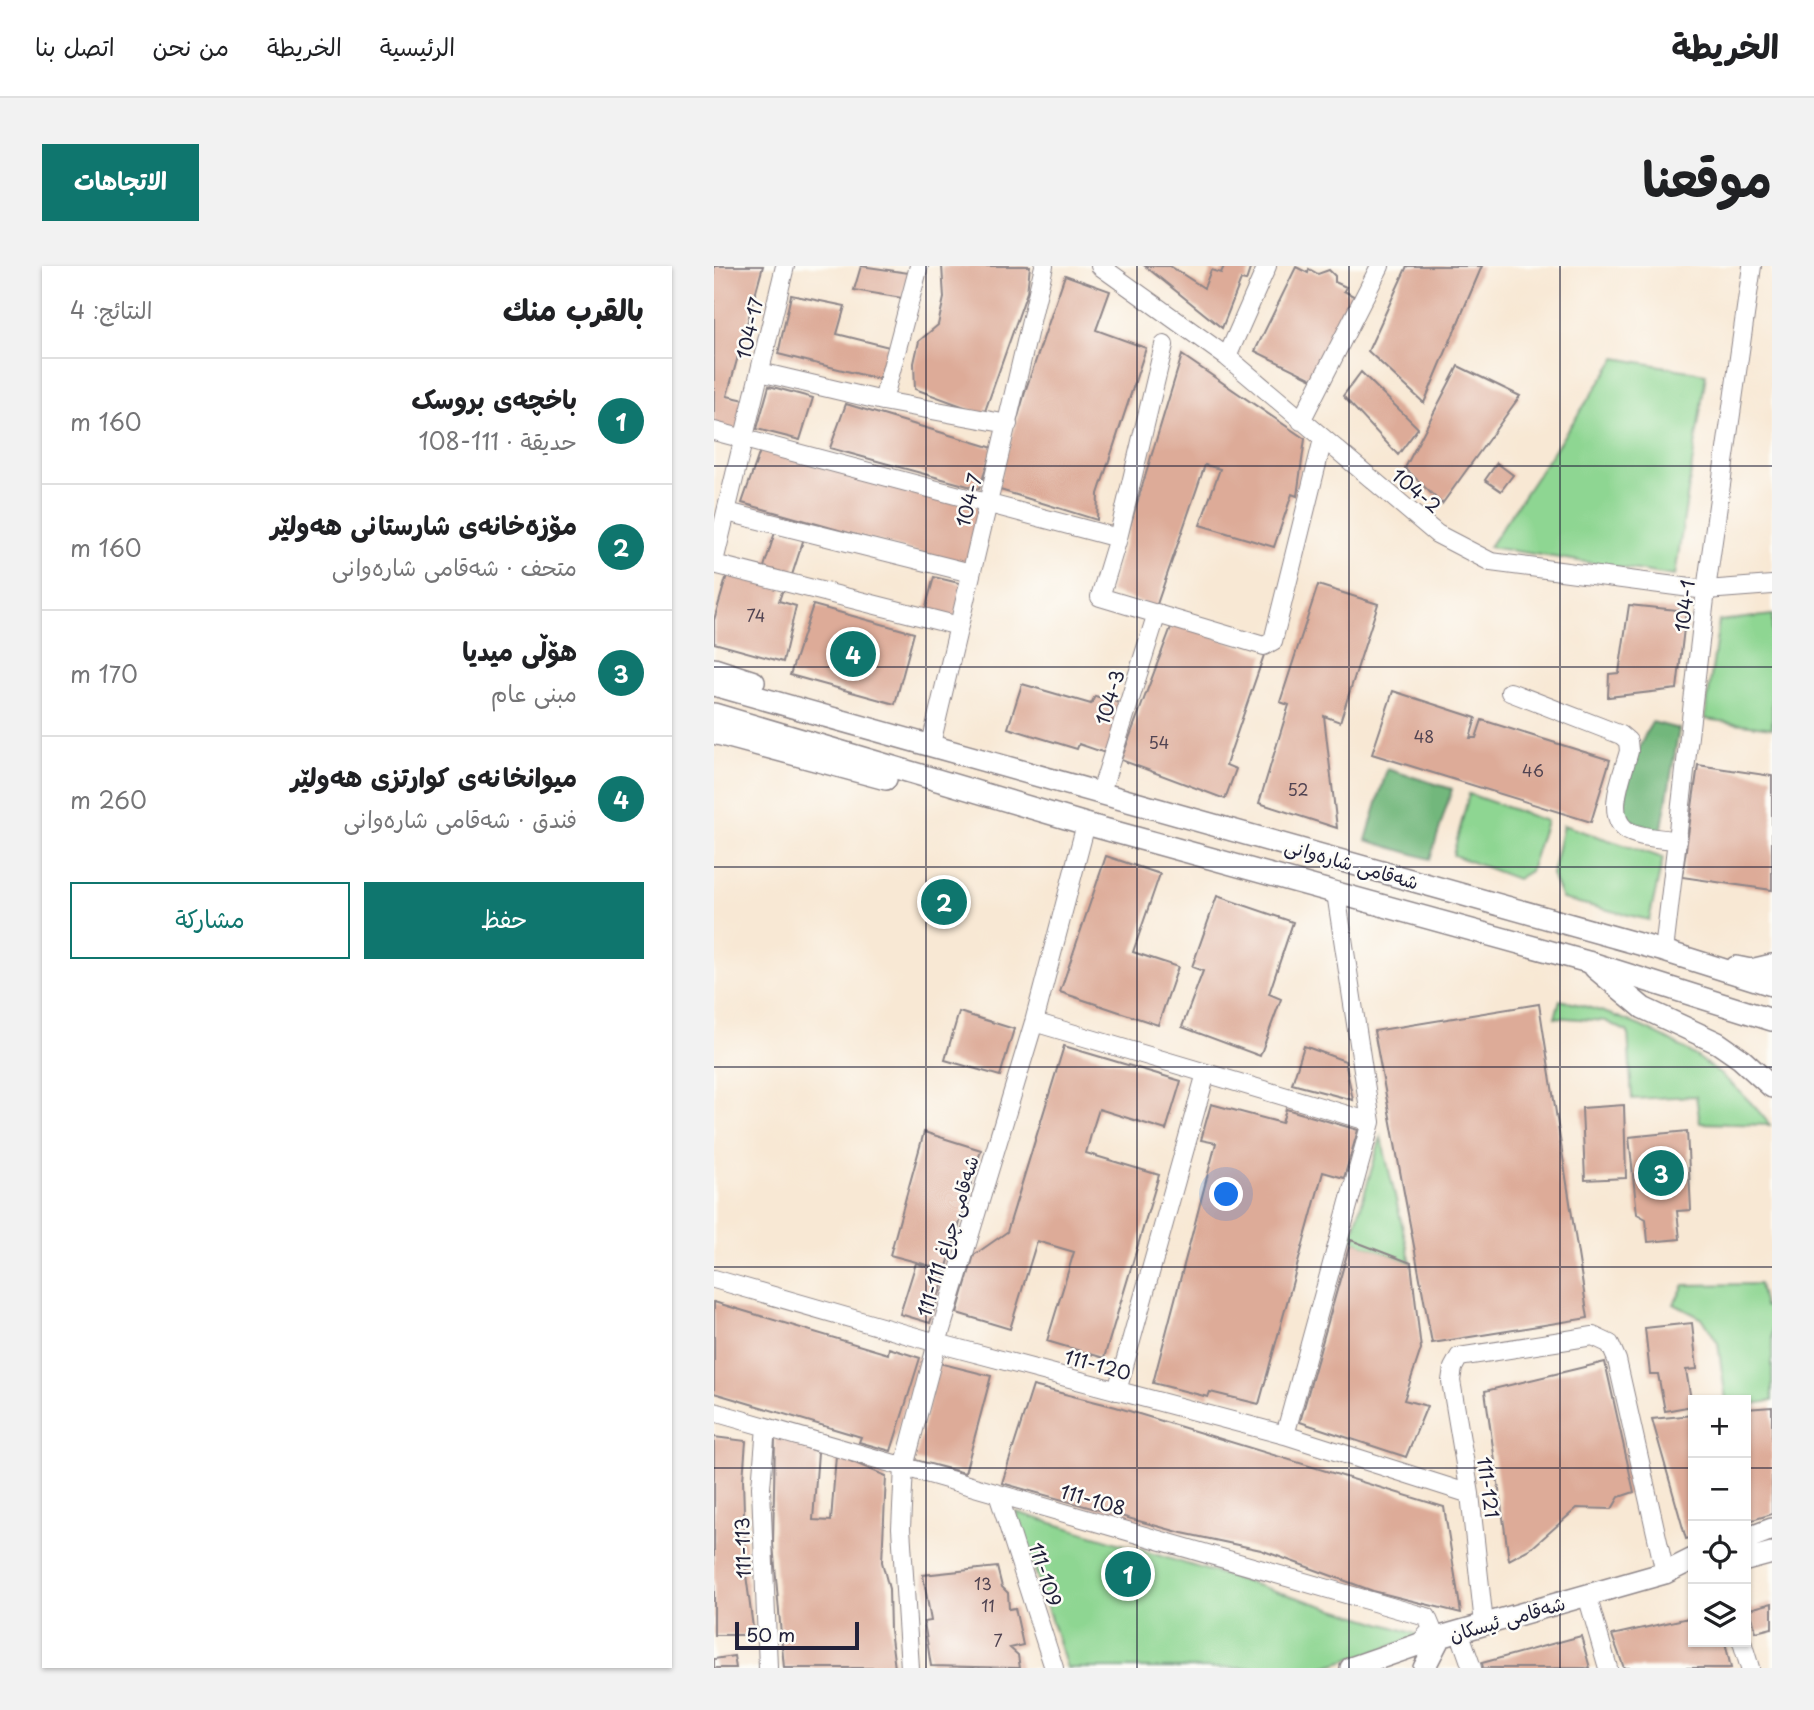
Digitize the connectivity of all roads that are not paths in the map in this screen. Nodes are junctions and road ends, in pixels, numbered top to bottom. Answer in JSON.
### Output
{"nodes":[{"id":1,"x":785,"y":266,"type":"edge"},
{"id":2,"x":919,"y":266,"type":"edge"},
{"id":3,"x":1044,"y":266,"type":"edge"},
{"id":4,"x":1100,"y":266,"type":"edge"},
{"id":5,"x":1267,"y":266,"type":"edge"},
{"id":6,"x":1380,"y":266,"type":"edge"},
{"id":7,"x":1752,"y":266,"type":"edge"},
{"id":8,"x":1164,"y":345,"type":"dead end"},
{"id":9,"x":1227,"y":357,"type":"junction"},
{"id":10,"x":760,"y":372,"type":"junction"},
{"id":11,"x":883,"y":401,"type":"junction"},
{"id":12,"x":1301,"y":421,"type":"junction"},
{"id":13,"x":1008,"y":425,"type":"junction"},
{"id":14,"x":714,"y":431,"type":"edge"},
{"id":15,"x":745,"y":439,"type":"junction"},
{"id":16,"x":1323,"y":439,"type":"junction"},
{"id":17,"x":988,"y":504,"type":"junction"},
{"id":18,"x":727,"y":512,"type":"junction"},
{"id":19,"x":1118,"y":538,"type":"junction"},
{"id":20,"x":714,"y":563,"type":"edge"},
{"id":21,"x":971,"y":573,"type":"junction"},
{"id":22,"x":1772,"y":585,"type":"edge"},
{"id":23,"x":1706,"y":590,"type":"junction"},
{"id":24,"x":1157,"y":613,"type":"junction"},
{"id":25,"x":959,"y":626,"type":"junction"},
{"id":26,"x":714,"y":669,"type":"edge"},
{"id":27,"x":714,"y":685,"type":"edge"},
{"id":28,"x":1510,"y":692,"type":"dead end"},
{"id":29,"x":714,"y":714,"type":"edge"},
{"id":30,"x":714,"y":733,"type":"edge"},
{"id":31,"x":931,"y":744,"type":"junction"},
{"id":32,"x":1101,"y":792,"type":"junction"},
{"id":33,"x":1012,"y":801,"type":"junction"},
{"id":34,"x":1086,"y":824,"type":"junction"},
{"id":35,"x":1678,"y":841,"type":"junction"},
{"id":36,"x":1336,"y":893,"type":"junction"},
{"id":37,"x":1673,"y":954,"type":"junction"},
{"id":38,"x":1588,"y":962,"type":"junction"},
{"id":39,"x":1772,"y":965,"type":"edge"},
{"id":40,"x":1772,"y":985,"type":"edge"},
{"id":41,"x":1772,"y":1020,"type":"edge"},
{"id":42,"x":1034,"y":1022,"type":"junction"},
{"id":43,"x":1206,"y":1073,"type":"junction"},
{"id":44,"x":1772,"y":1087,"type":"edge"},
{"id":45,"x":1371,"y":1122,"type":"junction"},
{"id":46,"x":714,"y":1279,"type":"edge"},
{"id":47,"x":937,"y":1343,"type":"junction"},
{"id":48,"x":1117,"y":1391,"type":"junction"},
{"id":49,"x":714,"y":1412,"type":"edge"},
{"id":50,"x":766,"y":1427,"type":"junction"},
{"id":51,"x":1285,"y":1435,"type":"junction"},
{"id":52,"x":904,"y":1467,"type":"junction"},
{"id":53,"x":998,"y":1494,"type":"junction"},
{"id":54,"x":1470,"y":1494,"type":"junction"},
{"id":55,"x":1772,"y":1529,"type":"edge"},
{"id":56,"x":1751,"y":1537,"type":"edge"},
{"id":57,"x":1772,"y":1553,"type":"edge"},
{"id":58,"x":1751,"y":1559,"type":"edge"},
{"id":59,"x":1688,"y":1562,"type":"edge"},
{"id":60,"x":1688,"y":1571,"type":"edge"},
{"id":61,"x":1665,"y":1573,"type":"junction"},
{"id":62,"x":1587,"y":1595,"type":"junction"},
{"id":63,"x":1485,"y":1624,"type":"junction"},
{"id":64,"x":1450,"y":1634,"type":"junction"},
{"id":65,"x":1418,"y":1644,"type":"junction"},
{"id":66,"x":1744,"y":1647,"type":"edge"},
{"id":67,"x":1385,"y":1662,"type":"edge"},
{"id":68,"x":768,"y":1668,"type":"edge"},
{"id":69,"x":910,"y":1668,"type":"edge"},
{"id":70,"x":1054,"y":1668,"type":"edge"},
{"id":71,"x":1351,"y":1668,"type":"edge"},
{"id":72,"x":1424,"y":1668,"type":"edge"},
{"id":73,"x":1472,"y":1668,"type":"edge"},
{"id":74,"x":1608,"y":1668,"type":"edge"},
{"id":75,"x":1750,"y":1668,"type":"edge"}],
"edges":[{"from":1,"to":10,"type":"street","name":"104-17"},
{"from":2,"to":11,"type":"street"},
{"from":3,"to":13,"type":"street","name":"104-7"},
{"from":4,"to":9,"type":"street","name":"104-2"},
{"from":5,"to":9,"type":"street"},
{"from":6,"to":12,"type":"street"},
{"from":7,"to":23,"type":"street","name":"104-1"},
{"from":8,"to":19,"type":"street"},
{"from":9,"to":12,"type":"street","name":"104-2"},
{"from":10,"to":11,"type":"street"},
{"from":10,"to":15,"type":"street","name":"104-17"},
{"from":11,"to":13,"type":"street"},
{"from":12,"to":16,"type":"street","name":"104-2"},
{"from":13,"to":17,"type":"street","name":"104-7"},
{"from":14,"to":15,"type":"street"},
{"from":15,"to":17,"type":"street"},
{"from":15,"to":18,"type":"street","name":"104-17"},
{"from":16,"to":23,"type":"street","name":"104-2"},
{"from":16,"to":24,"type":"street"},
{"from":17,"to":19,"type":"street"},
{"from":17,"to":21,"type":"street","name":"104-7"},
{"from":18,"to":20,"type":"street","name":"104-17"},
{"from":18,"to":21,"type":"street"},
{"from":19,"to":24,"type":"street"},
{"from":20,"to":25,"type":"street"},
{"from":21,"to":25,"type":"street","name":"104-7"},
{"from":22,"to":23,"type":"street","name":"104-2"},
{"from":23,"to":35,"type":"street","name":"104-1"},
{"from":24,"to":32,"type":"street","name":"104-3"},
{"from":25,"to":31,"type":"street","name":"104-7"},
{"from":26,"to":31,"type":"main road","name":"شەقامی شارەوانی"},
{"from":27,"to":31,"type":"main road","name":"شەقامی شارەوانی"},
{"from":28,"to":35,"type":"street"},
{"from":29,"to":33,"type":"main road","name":"شەقامی شارەوانی"},
{"from":30,"to":33,"type":"main road","name":"شەقامی شارەوانی"},
{"from":31,"to":32,"type":"main road","name":"شەقامی شارەوانی"},
{"from":32,"to":37,"type":"main road","name":"شەقامی شارەوانی"},
{"from":33,"to":34,"type":"main road","name":"شەقامی شارەوانی"},
{"from":34,"to":36,"type":"main road","name":"شەقامی شارەوانی"},
{"from":34,"to":42,"type":"street","name":"شەقامی چراغ 111-111"},
{"from":35,"to":37,"type":"street","name":"104-1"},
{"from":36,"to":38,"type":"main road","name":"شەقامی شارەوانی"},
{"from":36,"to":45,"type":"street"},
{"from":37,"to":39,"type":"main road"},
{"from":37,"to":40,"type":"main road","name":"شەقامی شارەوانی"},
{"from":38,"to":41,"type":"main road","name":"شەقامی شارەوانی"},
{"from":38,"to":44,"type":"main road"},
{"from":42,"to":43,"type":"street"},
{"from":42,"to":47,"type":"street","name":"شەقامی چراغ 111-111"},
{"from":43,"to":45,"type":"street"},
{"from":43,"to":48,"type":"street"},
{"from":45,"to":51,"type":"street"},
{"from":46,"to":47,"type":"street","name":"111-120"},
{"from":47,"to":48,"type":"street","name":"111-120"},
{"from":47,"to":52,"type":"street","name":"شەقامی چراغ 111-111"},
{"from":48,"to":51,"type":"street","name":"111-120"},
{"from":49,"to":50,"type":"street","name":"111-108"},
{"from":50,"to":52,"type":"street","name":"111-108"},
{"from":50,"to":68,"type":"street","name":"111-113"},
{"from":51,"to":54,"type":"street","name":"111-120"},
{"from":52,"to":53,"type":"street","name":"111-108"},
{"from":52,"to":69,"type":"street","name":"شەقامی چراغ 111-111"},
{"from":53,"to":65,"type":"street","name":"111-108"},
{"from":53,"to":70,"type":"street","name":"111-109"},
{"from":54,"to":61,"type":"street","name":"111-121"},
{"from":54,"to":63,"type":"street","name":"111-121"},
{"from":55,"to":56,"type":"main road"},
{"from":57,"to":58,"type":"main road"},
{"from":59,"to":61,"type":"main road","name":"شەقامی ئیسکان"},
{"from":60,"to":61,"type":"main road","name":"شەقامی ئیسکان"},
{"from":61,"to":62,"type":"main road","name":"شەقامی ئیسکان"},
{"from":62,"to":63,"type":"main road","name":"شەقامی ئیسکان"},
{"from":62,"to":74,"type":"street"},
{"from":63,"to":64,"type":"main road","name":"شەقامی ئیسکان"},
{"from":64,"to":65,"type":"main road","name":"شەقامی ئیسکان"},
{"from":64,"to":72,"type":"main road"},
{"from":64,"to":73,"type":"street"},
{"from":65,"to":67,"type":"main road","name":"شەقامی ئیسکان"},
{"from":66,"to":75,"type":"street"},
{"from":67,"to":71,"type":"main road","name":"شەقامی ئیسکان"}]}
